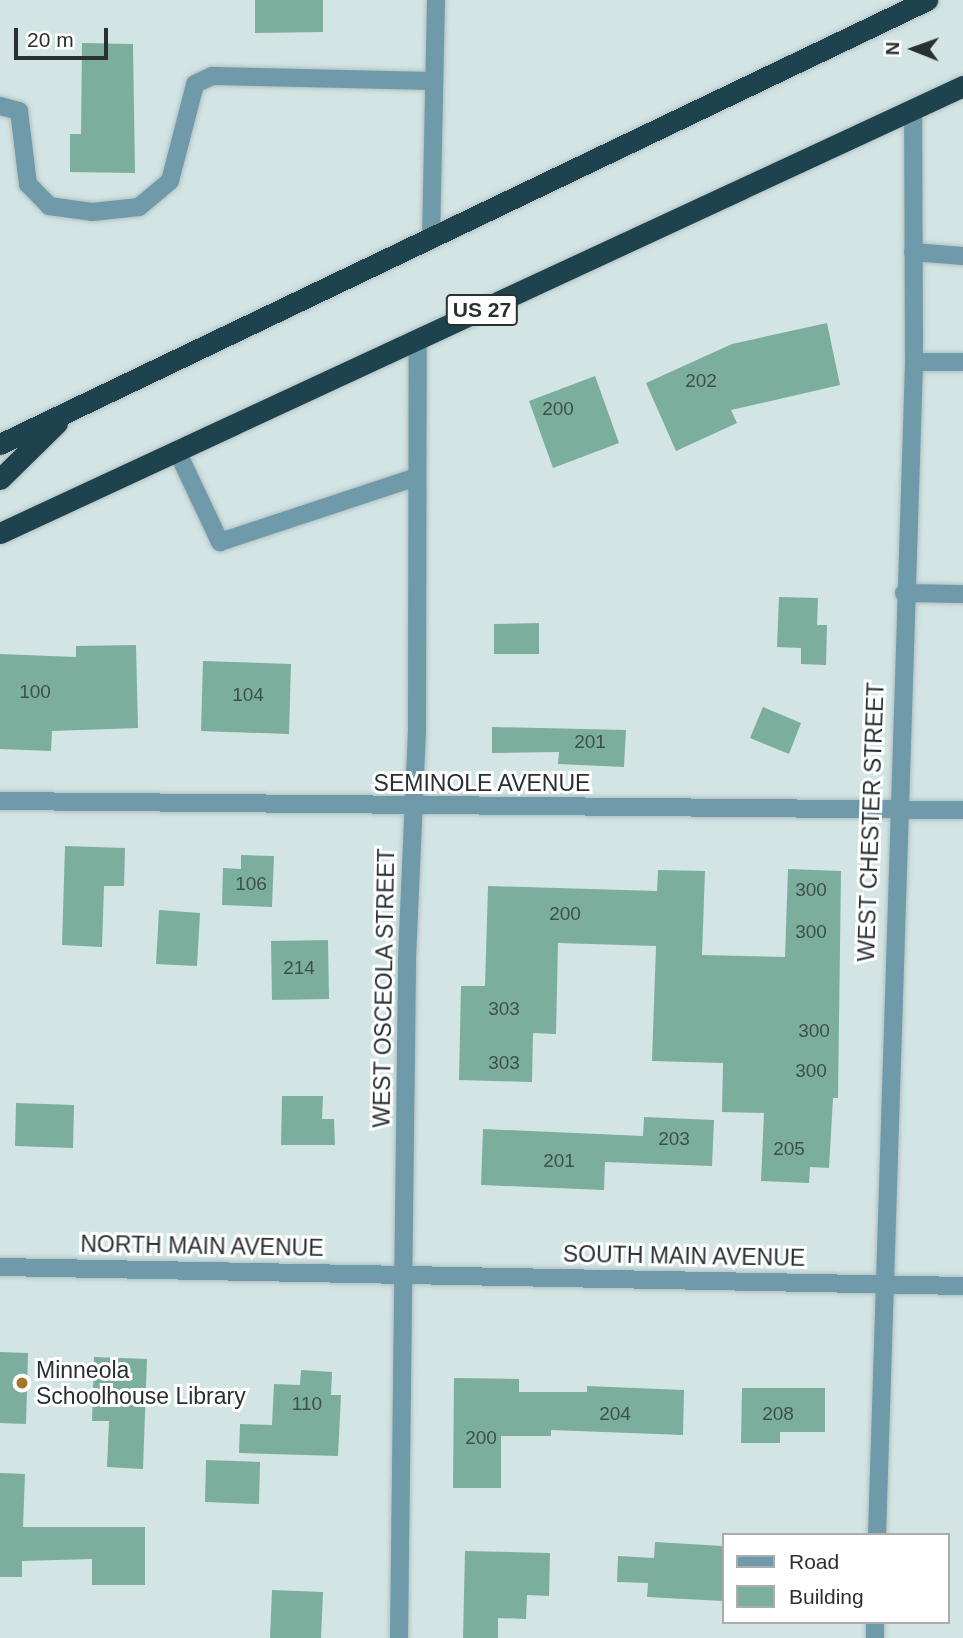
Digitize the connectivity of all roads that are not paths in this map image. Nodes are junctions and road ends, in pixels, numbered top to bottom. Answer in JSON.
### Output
{"nodes":[{"id":1,"x":436,"y":0,"type":"edge"},
{"id":2,"x":927,"y":0,"type":"edge"},
{"id":3,"x":906,"y":5,"type":"edge"},
{"id":4,"x":434,"y":81,"type":"junction"},
{"id":5,"x":963,"y":86,"type":"edge"},
{"id":6,"x":0,"y":106,"type":"edge"},
{"id":7,"x":913,"y":110,"type":"junction"},
{"id":8,"x":431,"y":239,"type":"junction"},
{"id":9,"x":914,"y":252,"type":"junction"},
{"id":10,"x":963,"y":256,"type":"edge"},
{"id":11,"x":418,"y":340,"type":"junction"},
{"id":12,"x":914,"y":362,"type":"junction"},
{"id":13,"x":963,"y":362,"type":"edge"},
{"id":14,"x":69,"y":412,"type":"junction"},
{"id":15,"x":0,"y":444,"type":"edge"},
{"id":16,"x":177,"y":451,"type":"junction"},
{"id":17,"x":418,"y":477,"type":"junction"},
{"id":18,"x":0,"y":479,"type":"edge"},
{"id":19,"x":0,"y":533,"type":"edge"},
{"id":20,"x":904,"y":593,"type":"junction"},
{"id":21,"x":963,"y":594,"type":"edge"},
{"id":22,"x":0,"y":801,"type":"edge"},
{"id":23,"x":413,"y":807,"type":"junction"},
{"id":24,"x":897,"y":809,"type":"junction"},
{"id":25,"x":963,"y":810,"type":"edge"},
{"id":26,"x":0,"y":1267,"type":"edge"},
{"id":27,"x":403,"y":1275,"type":"junction"},
{"id":28,"x":883,"y":1285,"type":"junction"},
{"id":29,"x":963,"y":1286,"type":"edge"},
{"id":30,"x":877,"y":1533,"type":"edge"},
{"id":31,"x":399,"y":1638,"type":"edge"}],
"edges":[{"from":1,"to":4,"type":"street"},
{"from":2,"to":3,"type":"highway"},
{"from":3,"to":8,"type":"highway"},
{"from":4,"to":6,"type":"street"},
{"from":4,"to":8,"type":"street"},
{"from":5,"to":7,"type":"highway","number":"US 27"},
{"from":7,"to":9,"type":"street","name":"WEST CHESTER STREET"},
{"from":7,"to":11,"type":"highway","number":"US 27"},
{"from":8,"to":14,"type":"highway"},
{"from":9,"to":10,"type":"street"},
{"from":9,"to":12,"type":"street","name":"WEST CHESTER STREET"},
{"from":11,"to":16,"type":"highway","number":"US 27"},
{"from":11,"to":17,"type":"street","name":"WEST OSCEOLA STREET"},
{"from":12,"to":13,"type":"street"},
{"from":12,"to":20,"type":"street","name":"WEST CHESTER STREET"},
{"from":14,"to":15,"type":"highway"},
{"from":14,"to":18,"type":"highway"},
{"from":16,"to":17,"type":"street"},
{"from":16,"to":19,"type":"highway","number":"US 27"},
{"from":17,"to":23,"type":"street","name":"WEST OSCEOLA STREET"},
{"from":20,"to":21,"type":"street"},
{"from":20,"to":24,"type":"street","name":"WEST CHESTER STREET"},
{"from":22,"to":23,"type":"street","name":"SEMINOLE AVENUE"},
{"from":23,"to":24,"type":"street","name":"SEMINOLE AVENUE"},
{"from":23,"to":27,"type":"street","name":"WEST OSCEOLA STREET"},
{"from":24,"to":25,"type":"street","name":"SEMINOLE AVENUE"},
{"from":24,"to":28,"type":"street","name":"WEST CHESTER STREET"},
{"from":26,"to":27,"type":"street","name":"NORTH MAIN AVENUE"},
{"from":27,"to":28,"type":"street","name":"SOUTH MAIN AVENUE"},
{"from":27,"to":31,"type":"street","name":"WEST OSCEOLA STREET"},
{"from":28,"to":29,"type":"street","name":"SOUTH MAIN AVENUE"},
{"from":28,"to":30,"type":"street","name":"WEST CHESTER STREET"}]}
